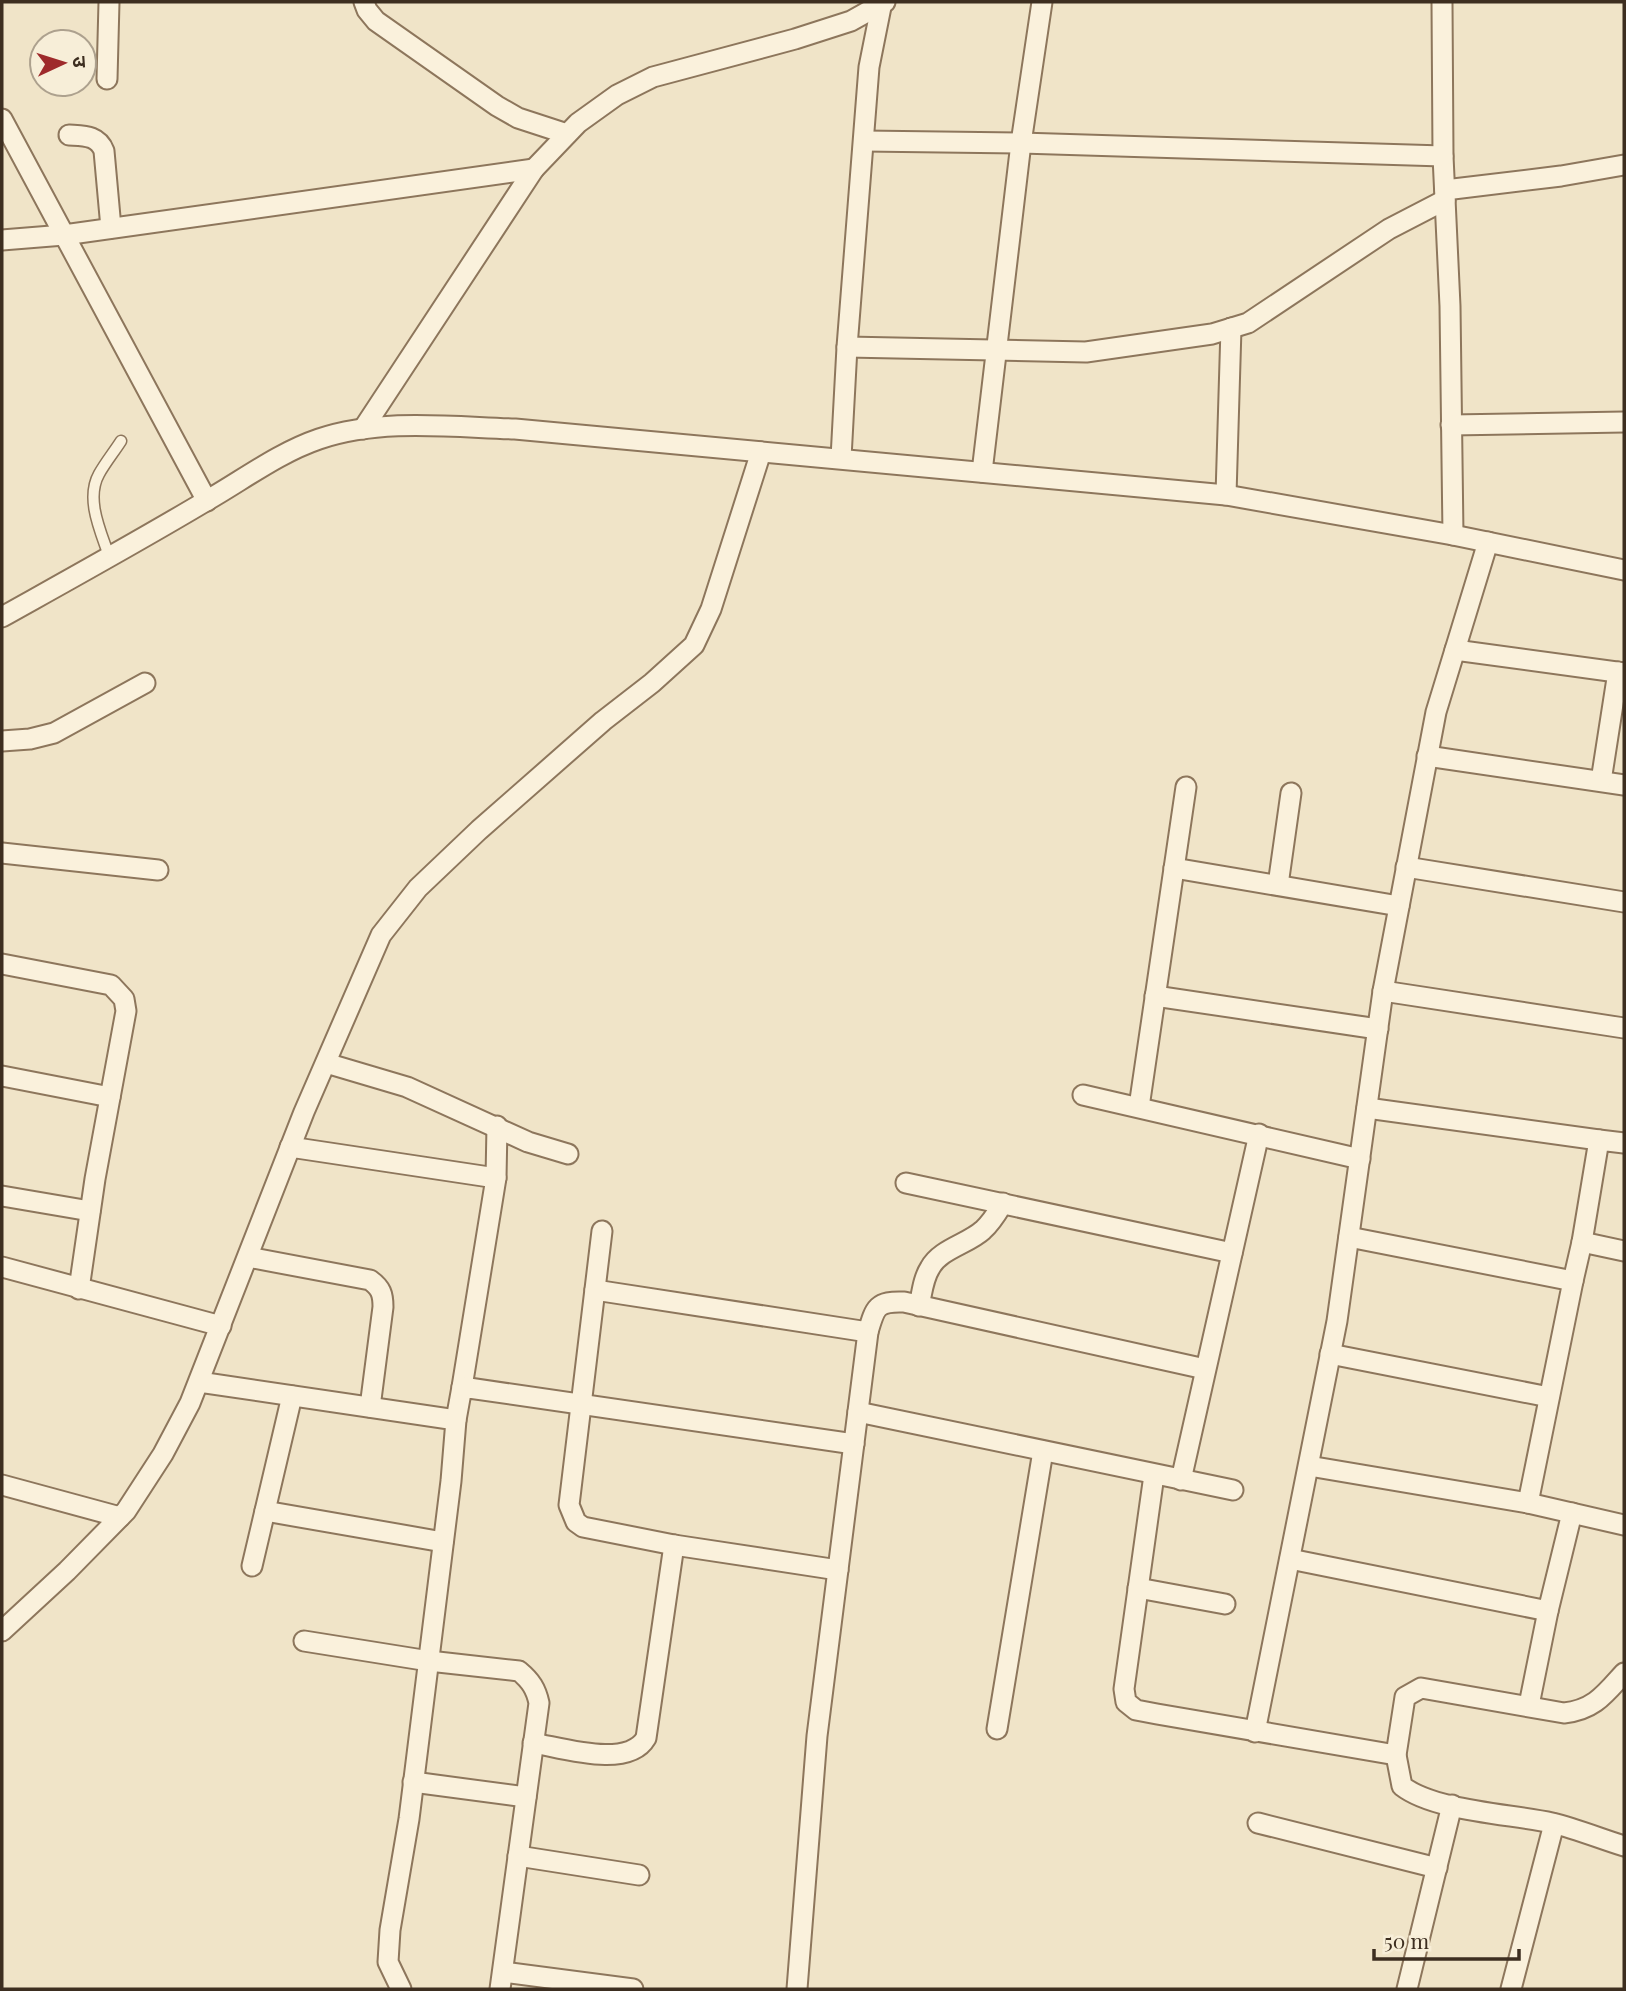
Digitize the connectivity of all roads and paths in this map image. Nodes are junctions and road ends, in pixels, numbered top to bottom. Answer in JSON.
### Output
{"nodes":[{"id":1,"x":109,"y":2,"type":"edge"},
{"id":2,"x":364,"y":2,"type":"edge"},
{"id":3,"x":883,"y":2,"type":"edge"},
{"id":4,"x":1042,"y":2,"type":"edge"},
{"id":5,"x":1442,"y":2,"type":"edge"},
{"id":6,"x":107,"y":79,"type":"dead end"},
{"id":7,"x":2,"y":119,"type":"edge"},
{"id":8,"x":567,"y":134,"type":"junction"},
{"id":9,"x":69,"y":135,"type":"dead end"},
{"id":10,"x":864,"y":141,"type":"junction"},
{"id":11,"x":1021,"y":143,"type":"junction"},
{"id":12,"x":1443,"y":156,"type":"junction"},
{"id":13,"x":1624,"y":165,"type":"edge"},
{"id":14,"x":534,"y":169,"type":"junction"},
{"id":15,"x":1445,"y":195,"type":"junction"},
{"id":16,"x":111,"y":228,"type":"junction"},
{"id":17,"x":64,"y":235,"type":"junction"},
{"id":18,"x":2,"y":240,"type":"edge"},
{"id":19,"x":1231,"y":328,"type":"junction"},
{"id":20,"x":847,"y":348,"type":"junction"},
{"id":21,"x":998,"y":350,"type":"junction"},
{"id":22,"x":1624,"y":422,"type":"edge"},
{"id":23,"x":1451,"y":425,"type":"junction"},
{"id":24,"x":363,"y":429,"type":"junction"},
{"id":25,"x":121,"y":442,"type":"dead end"},
{"id":26,"x":761,"y":452,"type":"junction"},
{"id":27,"x":841,"y":458,"type":"junction"},
{"id":28,"x":982,"y":472,"type":"junction"},
{"id":29,"x":1226,"y":495,"type":"junction"},
{"id":30,"x":207,"y":501,"type":"junction"},
{"id":31,"x":1453,"y":535,"type":"junction"},
{"id":32,"x":1488,"y":542,"type":"junction"},
{"id":33,"x":109,"y":556,"type":"junction"},
{"id":34,"x":1624,"y":570,"type":"edge"},
{"id":35,"x":2,"y":617,"type":"edge"},
{"id":36,"x":1455,"y":650,"type":"junction"},
{"id":37,"x":1621,"y":673,"type":"edge"},
{"id":38,"x":145,"y":683,"type":"dead end"},
{"id":39,"x":2,"y":741,"type":"edge"},
{"id":40,"x":1427,"y":756,"type":"junction"},
{"id":41,"x":1601,"y":781,"type":"junction"},
{"id":42,"x":1624,"y":785,"type":"edge"},
{"id":43,"x":1186,"y":787,"type":"dead end"},
{"id":44,"x":1291,"y":793,"type":"dead end"},
{"id":45,"x":2,"y":853,"type":"edge"},
{"id":46,"x":1174,"y":867,"type":"junction"},
{"id":47,"x":1406,"y":867,"type":"junction"},
{"id":48,"x":158,"y":870,"type":"dead end"},
{"id":49,"x":1278,"y":885,"type":"junction"},
{"id":50,"x":1624,"y":902,"type":"edge"},
{"id":51,"x":1399,"y":906,"type":"junction"},
{"id":52,"x":2,"y":964,"type":"edge"},
{"id":53,"x":1383,"y":991,"type":"junction"},
{"id":54,"x":1155,"y":996,"type":"junction"},
{"id":55,"x":1624,"y":1028,"type":"edge"},
{"id":56,"x":1377,"y":1029,"type":"junction"},
{"id":57,"x":326,"y":1063,"type":"junction"},
{"id":58,"x":2,"y":1076,"type":"edge"},
{"id":59,"x":1083,"y":1095,"type":"dead end"},
{"id":60,"x":110,"y":1097,"type":"junction"},
{"id":61,"x":1139,"y":1107,"type":"junction"},
{"id":62,"x":1367,"y":1108,"type":"junction"},
{"id":63,"x":497,"y":1126,"type":"junction"},
{"id":64,"x":1259,"y":1134,"type":"junction"},
{"id":65,"x":1599,"y":1140,"type":"junction"},
{"id":66,"x":1624,"y":1143,"type":"edge"},
{"id":67,"x":290,"y":1147,"type":"junction"},
{"id":68,"x":568,"y":1154,"type":"dead end"},
{"id":69,"x":1360,"y":1159,"type":"junction"},
{"id":70,"x":496,"y":1178,"type":"junction"},
{"id":71,"x":906,"y":1183,"type":"dead end"},
{"id":72,"x":2,"y":1196,"type":"edge"},
{"id":73,"x":1003,"y":1203,"type":"junction"},
{"id":74,"x":90,"y":1212,"type":"junction"},
{"id":75,"x":602,"y":1231,"type":"dead end"},
{"id":76,"x":1349,"y":1237,"type":"junction"},
{"id":77,"x":1582,"y":1242,"type":"junction"},
{"id":78,"x":1624,"y":1251,"type":"edge"},
{"id":79,"x":1232,"y":1253,"type":"junction"},
{"id":80,"x":248,"y":1257,"type":"junction"},
{"id":81,"x":2,"y":1267,"type":"edge"},
{"id":82,"x":1573,"y":1281,"type":"junction"},
{"id":83,"x":79,"y":1289,"type":"junction"},
{"id":84,"x":594,"y":1290,"type":"junction"},
{"id":85,"x":919,"y":1306,"type":"junction"},
{"id":86,"x":221,"y":1326,"type":"junction"},
{"id":87,"x":868,"y":1332,"type":"junction"},
{"id":88,"x":1330,"y":1354,"type":"junction"},
{"id":89,"x":1205,"y":1368,"type":"junction"},
{"id":90,"x":199,"y":1382,"type":"junction"},
{"id":91,"x":462,"y":1387,"type":"junction"},
{"id":92,"x":292,"y":1396,"type":"junction"},
{"id":93,"x":1549,"y":1398,"type":"junction"},
{"id":94,"x":580,"y":1404,"type":"junction"},
{"id":95,"x":370,"y":1407,"type":"junction"},
{"id":96,"x":858,"y":1412,"type":"junction"},
{"id":97,"x":456,"y":1420,"type":"junction"},
{"id":98,"x":854,"y":1444,"type":"junction"},
{"id":99,"x":1043,"y":1451,"type":"junction"},
{"id":100,"x":1309,"y":1466,"type":"junction"},
{"id":101,"x":1154,"y":1475,"type":"junction"},
{"id":102,"x":1181,"y":1480,"type":"junction"},
{"id":103,"x":2,"y":1485,"type":"edge"},
{"id":104,"x":1233,"y":1490,"type":"dead end"},
{"id":105,"x":1528,"y":1503,"type":"junction"},
{"id":106,"x":265,"y":1511,"type":"junction"},
{"id":107,"x":1572,"y":1513,"type":"junction"},
{"id":108,"x":120,"y":1517,"type":"junction"},
{"id":109,"x":1624,"y":1525,"type":"edge"},
{"id":110,"x":443,"y":1542,"type":"junction"},
{"id":111,"x":674,"y":1545,"type":"junction"},
{"id":112,"x":1290,"y":1559,"type":"junction"},
{"id":113,"x":252,"y":1566,"type":"dead end"},
{"id":114,"x":838,"y":1570,"type":"junction"},
{"id":115,"x":1138,"y":1588,"type":"junction"},
{"id":116,"x":1225,"y":1604,"type":"dead end"},
{"id":117,"x":1548,"y":1611,"type":"junction"},
{"id":118,"x":2,"y":1631,"type":"edge"},
{"id":119,"x":304,"y":1641,"type":"dead end"},
{"id":120,"x":429,"y":1661,"type":"junction"},
{"id":121,"x":1624,"y":1673,"type":"edge"},
{"id":122,"x":1529,"y":1705,"type":"junction"},
{"id":123,"x":996,"y":1729,"type":"dead end"},
{"id":124,"x":1255,"y":1732,"type":"junction"},
{"id":125,"x":533,"y":1743,"type":"junction"},
{"id":126,"x":1396,"y":1755,"type":"junction"},
{"id":127,"x":413,"y":1782,"type":"junction"},
{"id":128,"x":526,"y":1797,"type":"junction"},
{"id":129,"x":1452,"y":1805,"type":"junction"},
{"id":130,"x":1258,"y":1823,"type":"dead end"},
{"id":131,"x":1554,"y":1824,"type":"junction"},
{"id":132,"x":1624,"y":1846,"type":"edge"},
{"id":133,"x":518,"y":1856,"type":"junction"},
{"id":134,"x":1437,"y":1868,"type":"junction"},
{"id":135,"x":639,"y":1875,"type":"dead end"},
{"id":136,"x":501,"y":1980,"type":"edge"},
{"id":137,"x":401,"y":1989,"type":"edge"},
{"id":138,"x":633,"y":1989,"type":"edge"},
{"id":139,"x":797,"y":1989,"type":"edge"},
{"id":140,"x":1407,"y":1989,"type":"edge"},
{"id":141,"x":1511,"y":1989,"type":"edge"}],
"edges":[{"from":1,"to":6,"type":"street"},
{"from":2,"to":8,"type":"street"},
{"from":3,"to":8,"type":"street"},
{"from":3,"to":10,"type":"street"},
{"from":4,"to":11,"type":"street"},
{"from":5,"to":12,"type":"street"},
{"from":7,"to":17,"type":"street"},
{"from":8,"to":14,"type":"street"},
{"from":9,"to":16,"type":"street"},
{"from":10,"to":11,"type":"street"},
{"from":10,"to":20,"type":"street"},
{"from":11,"to":12,"type":"street"},
{"from":11,"to":21,"type":"street"},
{"from":12,"to":15,"type":"street"},
{"from":13,"to":15,"type":"street"},
{"from":14,"to":16,"type":"street"},
{"from":14,"to":24,"type":"street"},
{"from":15,"to":19,"type":"street"},
{"from":15,"to":23,"type":"street"},
{"from":16,"to":17,"type":"street"},
{"from":17,"to":18,"type":"street"},
{"from":17,"to":30,"type":"street"},
{"from":19,"to":21,"type":"street"},
{"from":19,"to":29,"type":"street"},
{"from":20,"to":21,"type":"street"},
{"from":20,"to":27,"type":"street"},
{"from":21,"to":28,"type":"street"},
{"from":22,"to":23,"type":"street"},
{"from":23,"to":31,"type":"street"},
{"from":24,"to":26,"type":"street"},
{"from":24,"to":30,"type":"street"},
{"from":25,"to":33,"type":"lane"},
{"from":26,"to":27,"type":"street"},
{"from":26,"to":57,"type":"street"},
{"from":27,"to":28,"type":"street"},
{"from":28,"to":29,"type":"street"},
{"from":29,"to":31,"type":"street"},
{"from":30,"to":33,"type":"street"},
{"from":31,"to":32,"type":"street"},
{"from":32,"to":34,"type":"street"},
{"from":32,"to":36,"type":"street"},
{"from":33,"to":35,"type":"street"},
{"from":36,"to":37,"type":"street"},
{"from":36,"to":40,"type":"street"},
{"from":37,"to":41,"type":"street"},
{"from":38,"to":39,"type":"street"},
{"from":40,"to":41,"type":"street"},
{"from":40,"to":47,"type":"street"},
{"from":41,"to":42,"type":"street"},
{"from":43,"to":46,"type":"street"},
{"from":44,"to":49,"type":"street"},
{"from":45,"to":48,"type":"street"},
{"from":46,"to":49,"type":"street"},
{"from":46,"to":54,"type":"street"},
{"from":47,"to":50,"type":"street"},
{"from":47,"to":51,"type":"street"},
{"from":49,"to":51,"type":"street"},
{"from":51,"to":53,"type":"street"},
{"from":52,"to":60,"type":"street"},
{"from":53,"to":55,"type":"street"},
{"from":53,"to":56,"type":"street"},
{"from":54,"to":56,"type":"street"},
{"from":54,"to":61,"type":"street"},
{"from":56,"to":62,"type":"street"},
{"from":57,"to":63,"type":"street"},
{"from":57,"to":67,"type":"street"},
{"from":58,"to":60,"type":"street"},
{"from":59,"to":61,"type":"street"},
{"from":60,"to":74,"type":"street"},
{"from":61,"to":64,"type":"street"},
{"from":62,"to":65,"type":"street"},
{"from":62,"to":69,"type":"street"},
{"from":63,"to":68,"type":"street"},
{"from":63,"to":70,"type":"street"},
{"from":64,"to":69,"type":"street"},
{"from":64,"to":79,"type":"street"},
{"from":65,"to":66,"type":"street"},
{"from":65,"to":77,"type":"street"},
{"from":67,"to":70,"type":"street"},
{"from":67,"to":80,"type":"street"},
{"from":69,"to":76,"type":"street"},
{"from":70,"to":91,"type":"street"},
{"from":71,"to":73,"type":"street"},
{"from":72,"to":74,"type":"street"},
{"from":73,"to":79,"type":"street"},
{"from":73,"to":85,"type":"street"},
{"from":74,"to":83,"type":"street"},
{"from":75,"to":84,"type":"street"},
{"from":76,"to":82,"type":"street"},
{"from":76,"to":88,"type":"street"},
{"from":77,"to":78,"type":"street"},
{"from":77,"to":82,"type":"street"},
{"from":79,"to":89,"type":"street"},
{"from":80,"to":86,"type":"street"},
{"from":80,"to":95,"type":"street"},
{"from":81,"to":83,"type":"street"},
{"from":82,"to":93,"type":"street"},
{"from":83,"to":86,"type":"street"},
{"from":84,"to":87,"type":"street"},
{"from":84,"to":94,"type":"street"},
{"from":85,"to":87,"type":"street"},
{"from":85,"to":89,"type":"street"},
{"from":86,"to":90,"type":"street"},
{"from":87,"to":96,"type":"street"},
{"from":88,"to":93,"type":"street"},
{"from":88,"to":100,"type":"street"},
{"from":89,"to":102,"type":"street"},
{"from":90,"to":92,"type":"street"},
{"from":90,"to":108,"type":"street"},
{"from":91,"to":94,"type":"street"},
{"from":91,"to":97,"type":"street"},
{"from":92,"to":95,"type":"street"},
{"from":92,"to":106,"type":"street"},
{"from":93,"to":105,"type":"street"},
{"from":94,"to":98,"type":"street"},
{"from":94,"to":111,"type":"street"},
{"from":95,"to":97,"type":"street"},
{"from":96,"to":98,"type":"street"},
{"from":96,"to":99,"type":"street"},
{"from":97,"to":110,"type":"street"},
{"from":98,"to":114,"type":"street"},
{"from":99,"to":101,"type":"street"},
{"from":99,"to":123,"type":"street"},
{"from":100,"to":105,"type":"street"},
{"from":100,"to":112,"type":"street"},
{"from":101,"to":102,"type":"street"},
{"from":101,"to":115,"type":"street"},
{"from":102,"to":104,"type":"street"},
{"from":103,"to":108,"type":"street"},
{"from":105,"to":107,"type":"street"},
{"from":106,"to":110,"type":"street"},
{"from":106,"to":113,"type":"street"},
{"from":107,"to":109,"type":"street"},
{"from":107,"to":117,"type":"street"},
{"from":108,"to":118,"type":"street"},
{"from":110,"to":120,"type":"street"},
{"from":111,"to":114,"type":"street"},
{"from":111,"to":125,"type":"street"},
{"from":112,"to":117,"type":"street"},
{"from":112,"to":124,"type":"street"},
{"from":114,"to":139,"type":"street"},
{"from":115,"to":116,"type":"street"},
{"from":115,"to":124,"type":"street"},
{"from":117,"to":122,"type":"street"},
{"from":119,"to":120,"type":"street"},
{"from":120,"to":125,"type":"street"},
{"from":120,"to":127,"type":"street"},
{"from":121,"to":122,"type":"street"},
{"from":122,"to":126,"type":"street"},
{"from":124,"to":126,"type":"street"},
{"from":125,"to":128,"type":"street"},
{"from":126,"to":129,"type":"street"},
{"from":127,"to":128,"type":"street"},
{"from":127,"to":137,"type":"street"},
{"from":128,"to":133,"type":"street"},
{"from":129,"to":131,"type":"street"},
{"from":129,"to":134,"type":"street"},
{"from":130,"to":134,"type":"street"},
{"from":131,"to":132,"type":"street"},
{"from":131,"to":141,"type":"street"},
{"from":133,"to":135,"type":"street"},
{"from":133,"to":136,"type":"street"},
{"from":134,"to":140,"type":"street"},
{"from":136,"to":138,"type":"street"}]}
